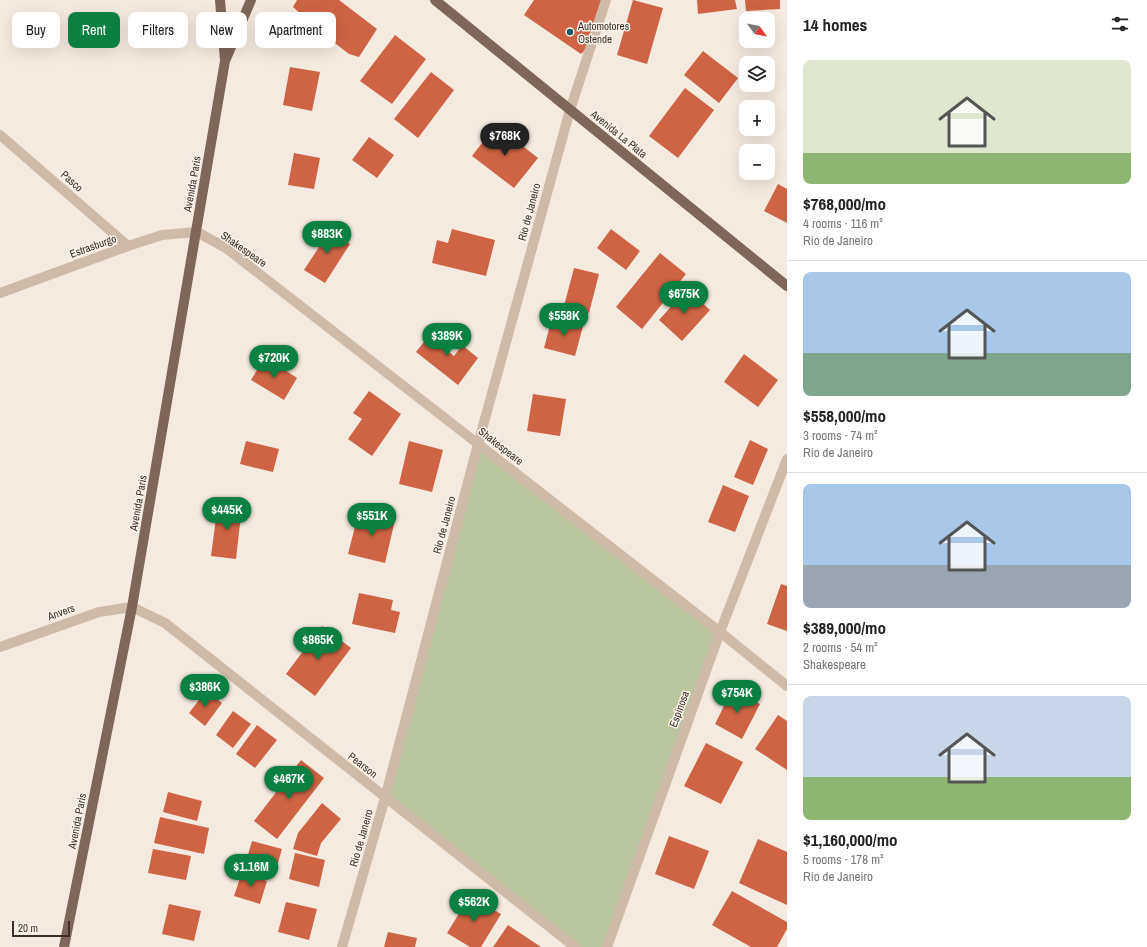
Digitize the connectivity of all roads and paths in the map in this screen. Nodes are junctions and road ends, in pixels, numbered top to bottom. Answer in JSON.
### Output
{"nodes":[{"id":1,"x":220,"y":0,"type":"edge"},
{"id":2,"x":251,"y":0,"type":"edge"},
{"id":3,"x":435,"y":0,"type":"edge"},
{"id":4,"x":606,"y":0,"type":"edge"},
{"id":5,"x":225,"y":61,"type":"junction"},
{"id":6,"x":570,"y":110,"type":"junction"},
{"id":7,"x":0,"y":135,"type":"edge"},
{"id":8,"x":196,"y":232,"type":"junction"},
{"id":9,"x":128,"y":246,"type":"junction"},
{"id":10,"x":787,"y":286,"type":"edge"},
{"id":11,"x":0,"y":293,"type":"edge"},
{"id":12,"x":478,"y":444,"type":"junction"},
{"id":13,"x":787,"y":459,"type":"edge"},
{"id":14,"x":132,"y":607,"type":"junction"},
{"id":15,"x":720,"y":632,"type":"junction"},
{"id":16,"x":0,"y":647,"type":"edge"},
{"id":17,"x":787,"y":686,"type":"edge"},
{"id":18,"x":385,"y":798,"type":"junction"},
{"id":19,"x":64,"y":947,"type":"edge"},
{"id":20,"x":342,"y":947,"type":"edge"},
{"id":21,"x":575,"y":947,"type":"edge"},
{"id":22,"x":607,"y":947,"type":"edge"}],
"edges":[{"from":1,"to":5,"type":"main road"},
{"from":2,"to":5,"type":"main road"},
{"from":3,"to":6,"type":"main road","name":"Avenida La Plata"},
{"from":4,"to":6,"type":"street","name":"Rio de Janeiro"},
{"from":5,"to":8,"type":"main road","name":"Avenida Paris"},
{"from":6,"to":10,"type":"main road","name":"Avenida La Plata"},
{"from":6,"to":12,"type":"street","name":"Rio de Janeiro"},
{"from":7,"to":9,"type":"street","name":"Pasco"},
{"from":8,"to":9,"type":"street","name":"Estrasburgo"},
{"from":8,"to":12,"type":"street","name":"Shakespeare"},
{"from":8,"to":14,"type":"main road","name":"Avenida Paris"},
{"from":9,"to":11,"type":"street","name":"Estrasburgo"},
{"from":12,"to":15,"type":"street","name":"Shakespeare"},
{"from":12,"to":18,"type":"street","name":"Rio de Janeiro"},
{"from":13,"to":15,"type":"street","name":"Espinosa"},
{"from":14,"to":16,"type":"street","name":"Anvers"},
{"from":14,"to":18,"type":"street","name":"Pearson"},
{"from":14,"to":19,"type":"main road","name":"Avenida Paris"},
{"from":15,"to":17,"type":"street","name":"Shakespeare"},
{"from":15,"to":22,"type":"street","name":"Espinosa"},
{"from":18,"to":20,"type":"street","name":"Rio de Janeiro"},
{"from":18,"to":21,"type":"street","name":"Pearson"}]}
